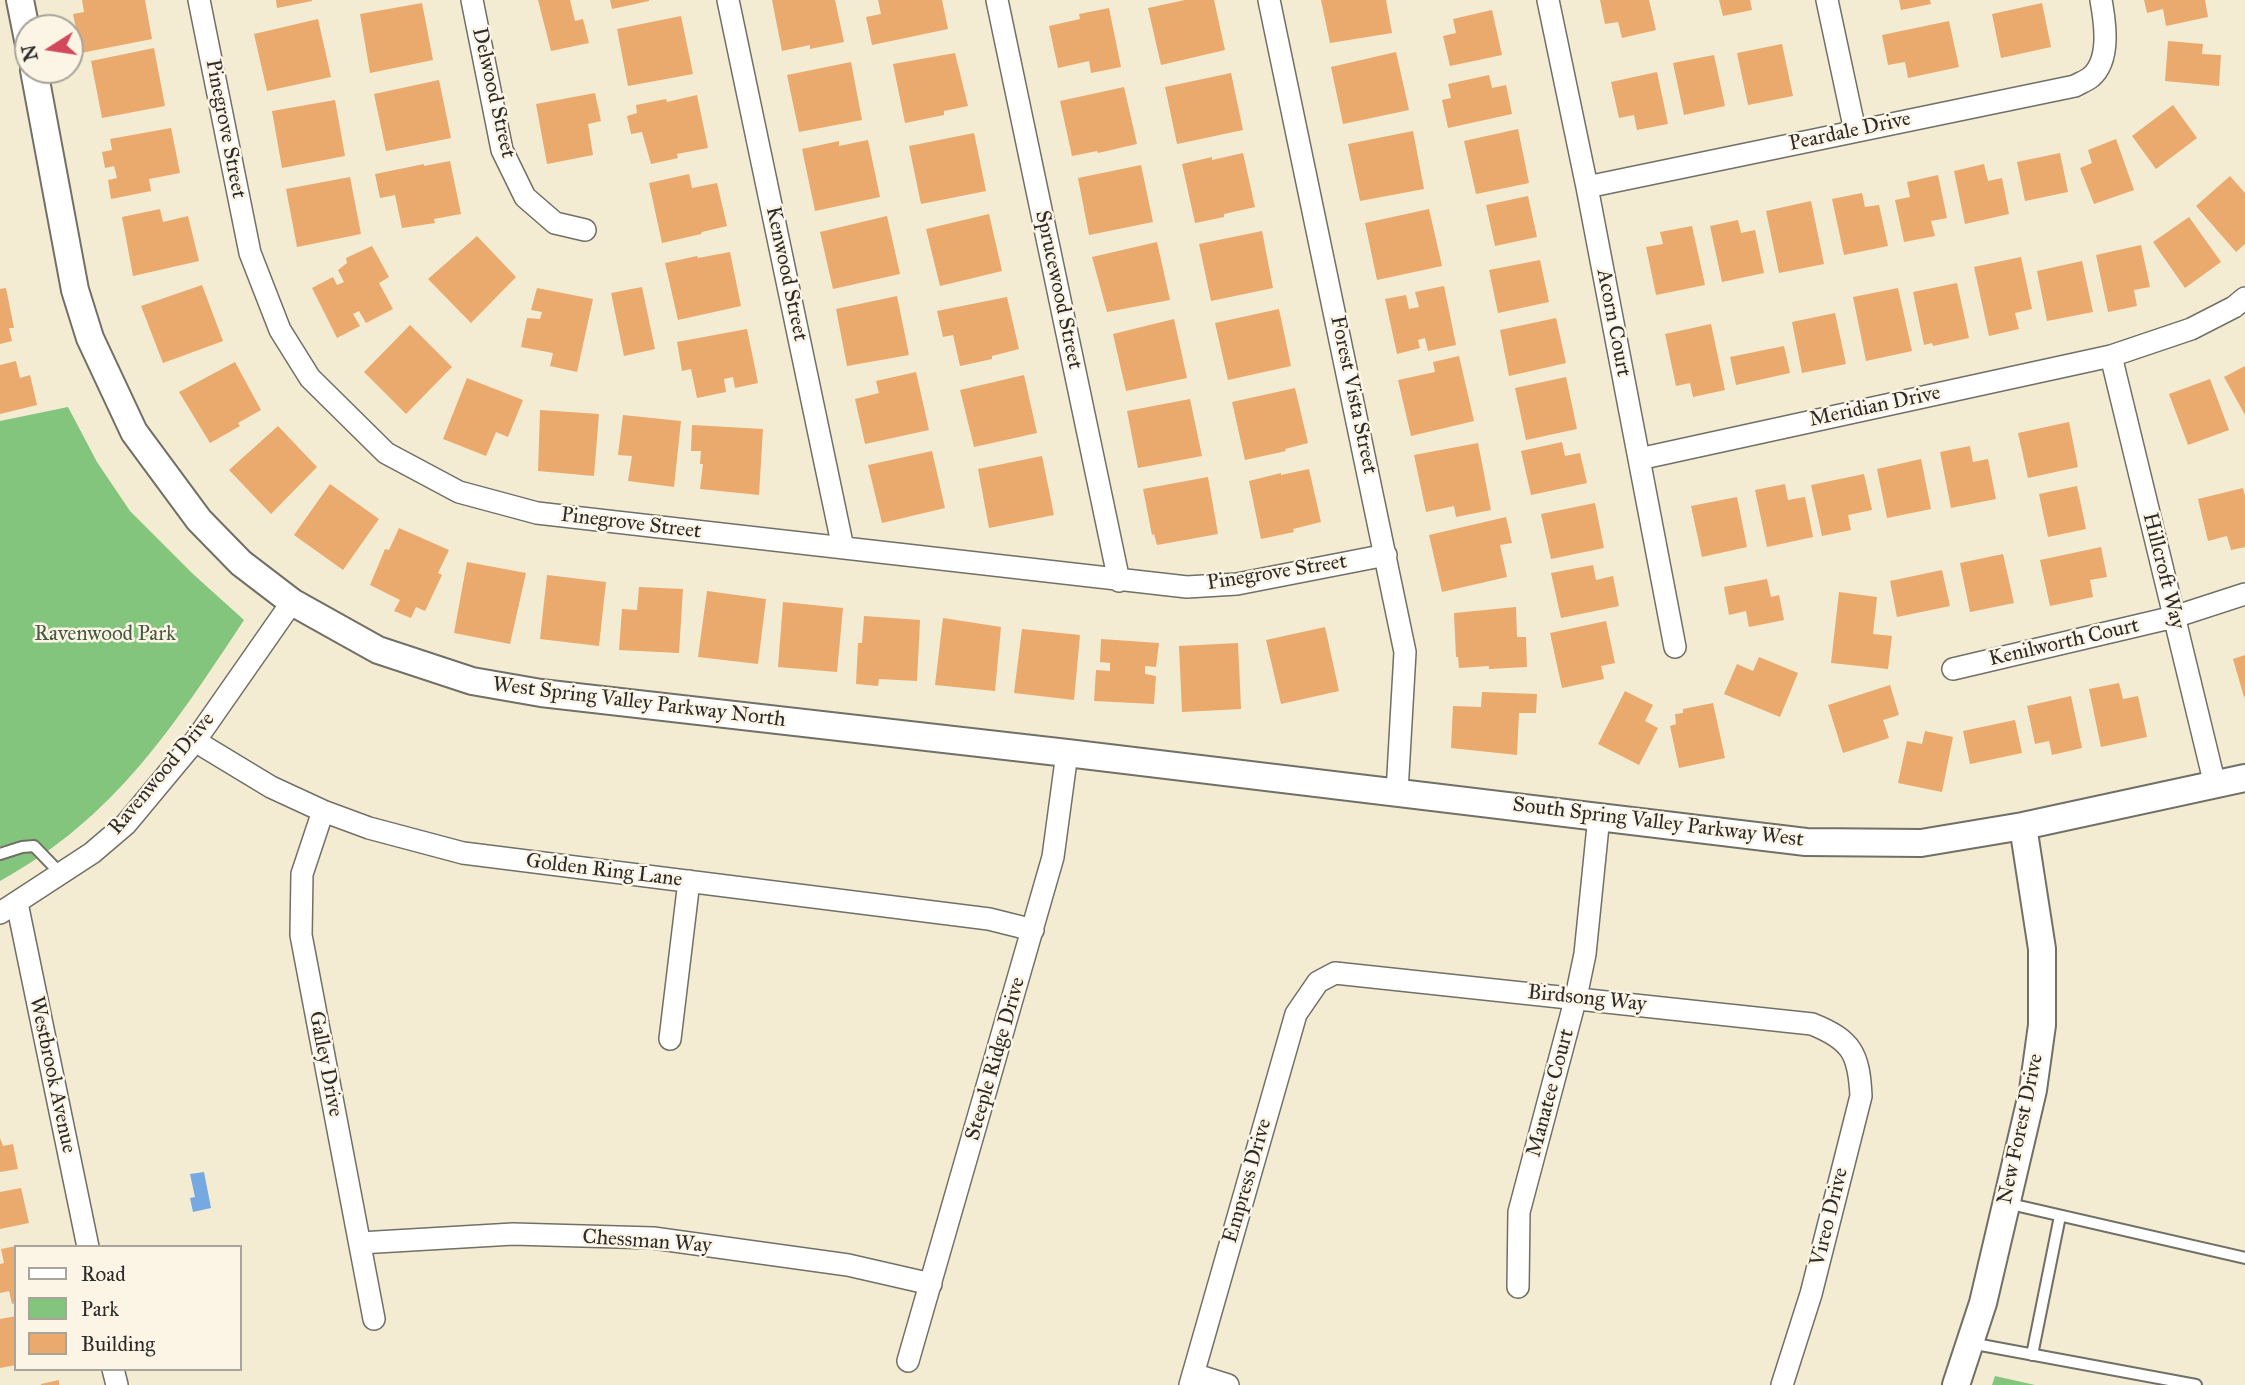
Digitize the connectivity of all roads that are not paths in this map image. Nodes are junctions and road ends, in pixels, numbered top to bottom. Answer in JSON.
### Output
{"nodes":[{"id":1,"x":199,"y":0,"type":"edge"},
{"id":2,"x":472,"y":0,"type":"edge"},
{"id":3,"x":728,"y":0,"type":"edge"},
{"id":4,"x":997,"y":0,"type":"edge"},
{"id":5,"x":1269,"y":0,"type":"edge"},
{"id":6,"x":1548,"y":0,"type":"edge"},
{"id":7,"x":1828,"y":0,"type":"edge"},
{"id":8,"x":2101,"y":0,"type":"edge"},
{"id":9,"x":37,"y":84,"type":"edge"},
{"id":10,"x":1855,"y":131,"type":"junction"},
{"id":11,"x":1587,"y":187,"type":"junction"},
{"id":12,"x":585,"y":230,"type":"dead end"},
{"id":13,"x":2245,"y":298,"type":"edge"},
{"id":14,"x":2111,"y":356,"type":"junction"},
{"id":15,"x":1639,"y":458,"type":"junction"},
{"id":16,"x":843,"y":548,"type":"junction"},
{"id":17,"x":1386,"y":555,"type":"junction"},
{"id":18,"x":1119,"y":581,"type":"junction"},
{"id":19,"x":2245,"y":594,"type":"edge"},
{"id":20,"x":292,"y":602,"type":"junction"},
{"id":21,"x":2174,"y":617,"type":"junction"},
{"id":22,"x":1675,"y":647,"type":"dead end"},
{"id":23,"x":1953,"y":669,"type":"dead end"},
{"id":24,"x":195,"y":741,"type":"junction"},
{"id":25,"x":1067,"y":753,"type":"junction"},
{"id":26,"x":2245,"y":778,"type":"edge"},
{"id":27,"x":2215,"y":785,"type":"junction"},
{"id":28,"x":1397,"y":792,"type":"junction"},
{"id":29,"x":323,"y":811,"type":"junction"},
{"id":30,"x":1599,"y":817,"type":"junction"},
{"id":31,"x":2024,"y":827,"type":"junction"},
{"id":32,"x":0,"y":854,"type":"edge"},
{"id":33,"x":61,"y":874,"type":"junction"},
{"id":34,"x":689,"y":881,"type":"junction"},
{"id":35,"x":8,"y":908,"type":"edge"},
{"id":36,"x":1033,"y":930,"type":"junction"},
{"id":37,"x":1318,"y":982,"type":"joint"},
{"id":38,"x":1576,"y":998,"type":"junction"},
{"id":39,"x":670,"y":1040,"type":"dead end"},
{"id":40,"x":1850,"y":1048,"type":"joint"},
{"id":41,"x":2006,"y":1203,"type":"junction"},
{"id":42,"x":2060,"y":1216,"type":"junction"},
{"id":43,"x":360,"y":1243,"type":"junction"},
{"id":44,"x":88,"y":1245,"type":"edge"},
{"id":45,"x":2245,"y":1258,"type":"edge"},
{"id":46,"x":931,"y":1284,"type":"junction"},
{"id":47,"x":1518,"y":1287,"type":"dead end"},
{"id":48,"x":374,"y":1319,"type":"dead end"},
{"id":49,"x":1970,"y":1343,"type":"junction"},
{"id":50,"x":2032,"y":1355,"type":"junction"},
{"id":51,"x":908,"y":1361,"type":"dead end"},
{"id":52,"x":1191,"y":1379,"type":"edge"},
{"id":53,"x":1228,"y":1385,"type":"edge"},
{"id":54,"x":1782,"y":1385,"type":"edge"},
{"id":55,"x":1956,"y":1385,"type":"edge"},
{"id":56,"x":2196,"y":1385,"type":"edge"}],
"edges":[{"from":1,"to":16,"type":"street","name":"Pinegrove Street"},
{"from":2,"to":12,"type":"street","name":"Delwood Street"},
{"from":3,"to":16,"type":"street","name":"Kenwood Street"},
{"from":4,"to":18,"type":"street","name":"Sprucewood Street"},
{"from":5,"to":17,"type":"street","name":"Forest Vista Street"},
{"from":6,"to":11,"type":"street","name":"Acorn Court"},
{"from":7,"to":10,"type":"street"},
{"from":8,"to":10,"type":"street","name":"Peardale Drive"},
{"from":9,"to":20,"type":"street","name":"West Spring Valley Parkway North"},
{"from":10,"to":11,"type":"street","name":"Peardale Drive"},
{"from":11,"to":15,"type":"street","name":"Acorn Court"},
{"from":13,"to":14,"type":"street","name":"Meridian Drive"},
{"from":14,"to":15,"type":"street","name":"Meridian Drive"},
{"from":14,"to":21,"type":"street","name":"Hillcroft Way"},
{"from":15,"to":22,"type":"street","name":"Acorn Court"},
{"from":16,"to":18,"type":"street","name":"Pinegrove Street"},
{"from":17,"to":18,"type":"street","name":"Pinegrove Street"},
{"from":17,"to":28,"type":"street","name":"Forest Vista Street"},
{"from":19,"to":21,"type":"street","name":"Kenilworth Court"},
{"from":20,"to":24,"type":"street","name":"Ravenwood Drive"},
{"from":20,"to":25,"type":"street","name":"West Spring Valley Parkway North"},
{"from":21,"to":23,"type":"street","name":"Kenilworth Court"},
{"from":21,"to":27,"type":"street","name":"Hillcroft Way"},
{"from":24,"to":29,"type":"street","name":"Golden Ring Lane"},
{"from":24,"to":33,"type":"street","name":"Ravenwood Drive"},
{"from":25,"to":28,"type":"street","name":"South Spring Valley Parkway West"},
{"from":25,"to":36,"type":"street","name":"Steeple Ridge Drive"},
{"from":26,"to":27,"type":"street","name":"South Spring Valley Parkway West"},
{"from":27,"to":31,"type":"street","name":"South Spring Valley Parkway West"},
{"from":28,"to":30,"type":"street","name":"South Spring Valley Parkway West"},
{"from":29,"to":34,"type":"street","name":"Golden Ring Lane"},
{"from":29,"to":43,"type":"street","name":"Galley Drive"},
{"from":30,"to":31,"type":"street","name":"South Spring Valley Parkway West"},
{"from":30,"to":38,"type":"street","name":"Manatee Court"},
{"from":31,"to":41,"type":"street","name":"New Forest Drive"},
{"from":32,"to":33,"type":"lane"},
{"from":33,"to":35,"type":"street","name":"Ravenwood Drive"},
{"from":34,"to":36,"type":"street","name":"Golden Ring Lane"},
{"from":34,"to":39,"type":"street"},
{"from":35,"to":44,"type":"street","name":"Westbrook Avenue"},
{"from":36,"to":46,"type":"street","name":"Steeple Ridge Drive"},
{"from":37,"to":38,"type":"street","name":"Birdsong Way"},
{"from":37,"to":52,"type":"street","name":"Empress Drive"},
{"from":38,"to":40,"type":"street","name":"Birdsong Way"},
{"from":38,"to":47,"type":"street","name":"Manatee Court"},
{"from":40,"to":54,"type":"street","name":"Vireo Drive"},
{"from":41,"to":42,"type":"lane"},
{"from":41,"to":49,"type":"street","name":"New Forest Drive"},
{"from":42,"to":45,"type":"lane"},
{"from":42,"to":50,"type":"lane"},
{"from":43,"to":46,"type":"street","name":"Chessman Way"},
{"from":43,"to":48,"type":"street","name":"Galley Drive"},
{"from":46,"to":51,"type":"street","name":"Steeple Ridge Drive"},
{"from":49,"to":50,"type":"lane"},
{"from":49,"to":55,"type":"street","name":"New Forest Drive"},
{"from":50,"to":56,"type":"lane"},
{"from":52,"to":53,"type":"street"}]}
